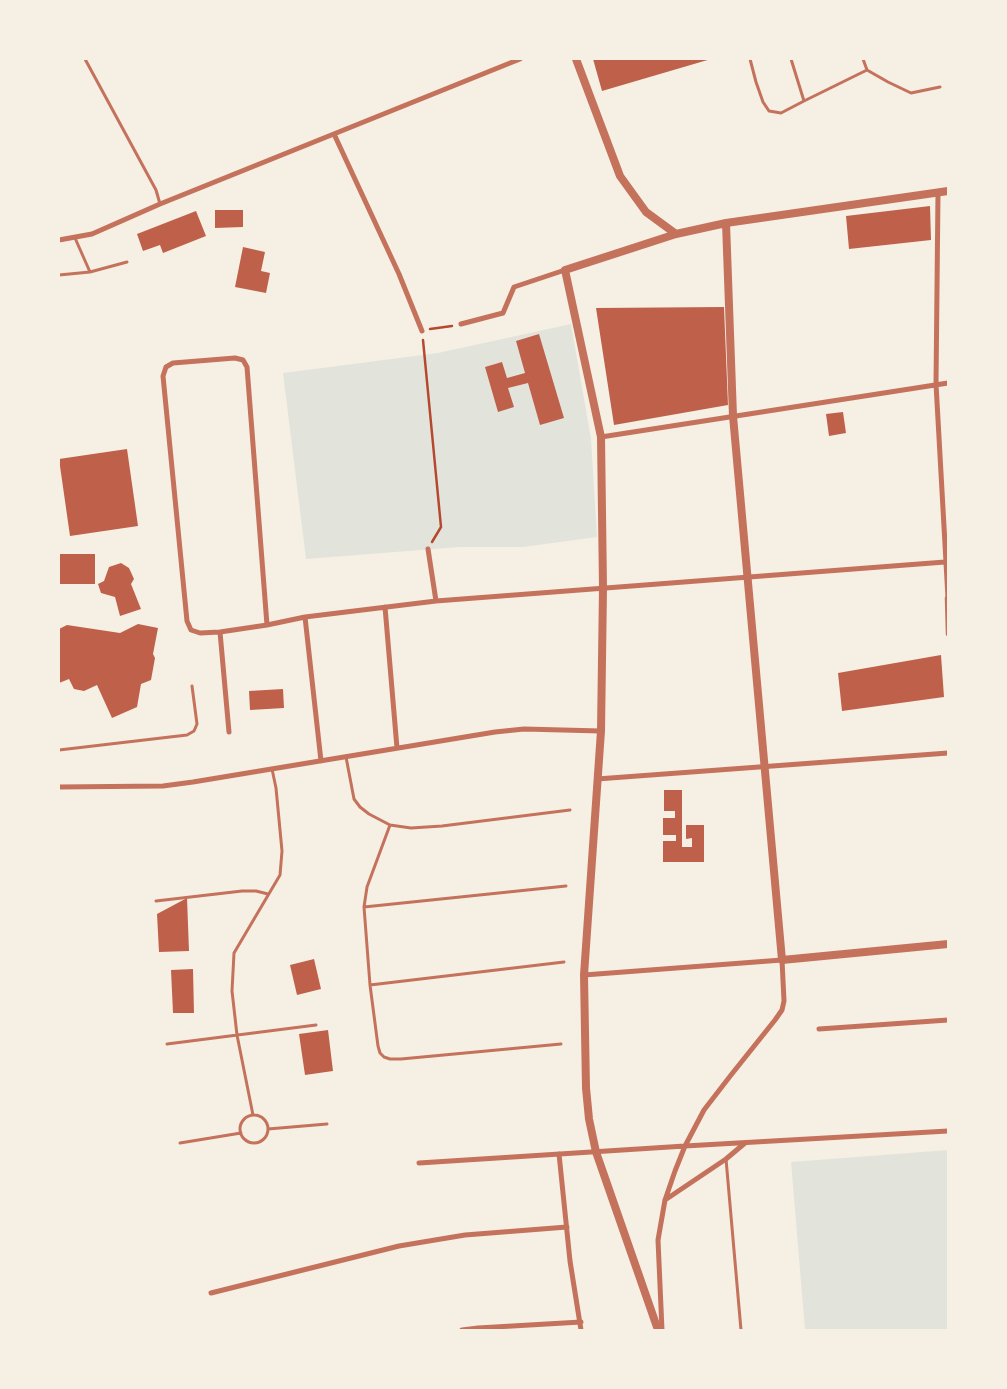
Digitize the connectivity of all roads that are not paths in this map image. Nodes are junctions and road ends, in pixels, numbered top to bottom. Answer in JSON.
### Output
{"nodes":[{"id":1,"x":85,"y":59,"type":"edge"},
{"id":2,"x":520,"y":59,"type":"edge"},
{"id":3,"x":576,"y":59,"type":"edge"},
{"id":4,"x":750,"y":59,"type":"edge"},
{"id":5,"x":791,"y":59,"type":"edge"},
{"id":6,"x":863,"y":59,"type":"edge"},
{"id":7,"x":867,"y":70,"type":"junction"},
{"id":8,"x":940,"y":87,"type":"dead end"},
{"id":9,"x":804,"y":101,"type":"junction"},
{"id":10,"x":334,"y":134,"type":"junction"},
{"id":11,"x":948,"y":191,"type":"edge"},
{"id":12,"x":938,"y":193,"type":"junction"},
{"id":13,"x":160,"y":204,"type":"junction"},
{"id":14,"x":726,"y":223,"type":"junction"},
{"id":15,"x":676,"y":234,"type":"junction"},
{"id":16,"x":75,"y":238,"type":"junction"},
{"id":17,"x":59,"y":240,"type":"edge"},
{"id":18,"x":127,"y":262,"type":"dead end"},
{"id":19,"x":565,"y":270,"type":"junction"},
{"id":20,"x":90,"y":272,"type":"junction"},
{"id":21,"x":59,"y":275,"type":"edge"},
{"id":22,"x":461,"y":324,"type":"road end"},
{"id":23,"x":422,"y":331,"type":"road end"},
{"id":24,"x":948,"y":382,"type":"edge"},
{"id":25,"x":936,"y":384,"type":"junction"},
{"id":26,"x":733,"y":416,"type":"junction"},
{"id":27,"x":601,"y":437,"type":"junction"},
{"id":28,"x":428,"y":549,"type":"road end"},
{"id":29,"x":946,"y":562,"type":"junction"},
{"id":30,"x":748,"y":577,"type":"junction"},
{"id":31,"x":603,"y":588,"type":"junction"},
{"id":32,"x":948,"y":598,"type":"edge"},
{"id":33,"x":436,"y":601,"type":"junction"},
{"id":34,"x":385,"y":607,"type":"junction"},
{"id":35,"x":305,"y":617,"type":"junction"},
{"id":36,"x":267,"y":624,"type":"junction"},
{"id":37,"x":220,"y":632,"type":"junction"},
{"id":38,"x":948,"y":634,"type":"edge"},
{"id":39,"x":192,"y":686,"type":"dead end"},
{"id":40,"x":601,"y":731,"type":"junction"},
{"id":41,"x":229,"y":732,"type":"dead end"},
{"id":42,"x":397,"y":748,"type":"junction"},
{"id":43,"x":59,"y":750,"type":"edge"},
{"id":44,"x":948,"y":753,"type":"edge"},
{"id":45,"x":346,"y":757,"type":"junction"},
{"id":46,"x":321,"y":761,"type":"junction"},
{"id":47,"x":765,"y":766,"type":"junction"},
{"id":48,"x":272,"y":769,"type":"junction"},
{"id":49,"x":597,"y":779,"type":"junction"},
{"id":50,"x":59,"y":787,"type":"edge"},
{"id":51,"x":570,"y":810,"type":"dead end"},
{"id":52,"x":390,"y":825,"type":"junction"},
{"id":53,"x":566,"y":886,"type":"dead end"},
{"id":54,"x":268,"y":894,"type":"junction"},
{"id":55,"x":156,"y":901,"type":"dead end"},
{"id":56,"x":364,"y":907,"type":"junction"},
{"id":57,"x":948,"y":944,"type":"edge"},
{"id":58,"x":782,"y":960,"type":"junction"},
{"id":59,"x":564,"y":962,"type":"dead end"},
{"id":60,"x":584,"y":975,"type":"junction"},
{"id":61,"x":370,"y":985,"type":"junction"},
{"id":62,"x":948,"y":1020,"type":"edge"},
{"id":63,"x":316,"y":1025,"type":"dead end"},
{"id":64,"x":819,"y":1029,"type":"dead end"},
{"id":65,"x":237,"y":1035,"type":"junction"},
{"id":66,"x":167,"y":1044,"type":"dead end"},
{"id":67,"x":561,"y":1044,"type":"dead end"},
{"id":68,"x":253,"y":1115,"type":"junction"},
{"id":69,"x":328,"y":1124,"type":"dead end"},
{"id":70,"x":268,"y":1129,"type":"junction"},
{"id":71,"x":948,"y":1131,"type":"edge"},
{"id":72,"x":241,"y":1133,"type":"junction"},
{"id":73,"x":745,"y":1142,"type":"junction"},
{"id":74,"x":180,"y":1143,"type":"dead end"},
{"id":75,"x":685,"y":1146,"type":"junction"},
{"id":76,"x":596,"y":1152,"type":"junction"},
{"id":77,"x":559,"y":1154,"type":"junction"},
{"id":78,"x":726,"y":1158,"type":"junction"},
{"id":79,"x":419,"y":1163,"type":"dead end"},
{"id":80,"x":665,"y":1200,"type":"junction"},
{"id":81,"x":567,"y":1228,"type":"junction"},
{"id":82,"x":211,"y":1293,"type":"dead end"},
{"id":83,"x":581,"y":1322,"type":"junction"},
{"id":84,"x":462,"y":1330,"type":"edge"},
{"id":85,"x":581,"y":1330,"type":"edge"},
{"id":86,"x":658,"y":1330,"type":"edge"},
{"id":87,"x":662,"y":1330,"type":"edge"},
{"id":88,"x":741,"y":1330,"type":"edge"}],
"edges":[{"from":1,"to":13,"type":"lane"},
{"from":2,"to":10,"type":"street"},
{"from":3,"to":15,"type":"street"},
{"from":4,"to":9,"type":"lane"},
{"from":5,"to":9,"type":"lane"},
{"from":6,"to":7,"type":"lane"},
{"from":7,"to":8,"type":"lane"},
{"from":7,"to":9,"type":"lane"},
{"from":10,"to":13,"type":"street"},
{"from":10,"to":23,"type":"street"},
{"from":11,"to":12,"type":"street"},
{"from":12,"to":14,"type":"street"},
{"from":12,"to":25,"type":"street"},
{"from":13,"to":16,"type":"street"},
{"from":14,"to":15,"type":"street"},
{"from":14,"to":26,"type":"street"},
{"from":15,"to":19,"type":"street"},
{"from":16,"to":17,"type":"street"},
{"from":16,"to":20,"type":"lane"},
{"from":18,"to":20,"type":"lane"},
{"from":19,"to":22,"type":"street"},
{"from":19,"to":27,"type":"street"},
{"from":20,"to":21,"type":"lane"},
{"from":24,"to":25,"type":"street"},
{"from":25,"to":26,"type":"street"},
{"from":25,"to":29,"type":"street"},
{"from":26,"to":27,"type":"street"},
{"from":26,"to":30,"type":"street"},
{"from":27,"to":31,"type":"street"},
{"from":28,"to":33,"type":"street"},
{"from":29,"to":30,"type":"street"},
{"from":29,"to":32,"type":"street"},
{"from":30,"to":31,"type":"street"},
{"from":30,"to":47,"type":"street"},
{"from":31,"to":33,"type":"street"},
{"from":31,"to":40,"type":"street"},
{"from":32,"to":38,"type":"street"},
{"from":33,"to":34,"type":"street"},
{"from":34,"to":35,"type":"street"},
{"from":34,"to":42,"type":"street"},
{"from":35,"to":36,"type":"street"},
{"from":35,"to":46,"type":"street"},
{"from":36,"to":37,"type":"street"},
{"from":36,"to":37,"type":"street"},
{"from":37,"to":41,"type":"street"},
{"from":39,"to":43,"type":"lane"},
{"from":40,"to":42,"type":"street"},
{"from":40,"to":49,"type":"street"},
{"from":42,"to":45,"type":"street"},
{"from":44,"to":47,"type":"street"},
{"from":45,"to":46,"type":"street"},
{"from":45,"to":52,"type":"lane"},
{"from":46,"to":48,"type":"street"},
{"from":47,"to":49,"type":"street"},
{"from":47,"to":58,"type":"street"},
{"from":48,"to":50,"type":"street"},
{"from":48,"to":54,"type":"lane"},
{"from":49,"to":60,"type":"street"},
{"from":51,"to":52,"type":"lane"},
{"from":52,"to":56,"type":"lane"},
{"from":53,"to":56,"type":"lane"},
{"from":54,"to":55,"type":"lane"},
{"from":54,"to":65,"type":"lane"},
{"from":56,"to":61,"type":"lane"},
{"from":57,"to":58,"type":"street"},
{"from":58,"to":60,"type":"street"},
{"from":58,"to":75,"type":"street"},
{"from":59,"to":61,"type":"lane"},
{"from":60,"to":76,"type":"street"},
{"from":61,"to":67,"type":"lane"},
{"from":62,"to":64,"type":"street"},
{"from":63,"to":65,"type":"lane"},
{"from":65,"to":66,"type":"lane"},
{"from":65,"to":68,"type":"lane"},
{"from":68,"to":70,"type":"lane"},
{"from":68,"to":72,"type":"lane"},
{"from":69,"to":70,"type":"lane"},
{"from":70,"to":72,"type":"lane"},
{"from":71,"to":73,"type":"street"},
{"from":72,"to":74,"type":"lane"},
{"from":73,"to":75,"type":"street"},
{"from":73,"to":78,"type":"street"},
{"from":75,"to":76,"type":"street"},
{"from":75,"to":80,"type":"street"},
{"from":76,"to":77,"type":"street"},
{"from":76,"to":86,"type":"street"},
{"from":77,"to":79,"type":"street"},
{"from":77,"to":81,"type":"street"},
{"from":78,"to":80,"type":"street"},
{"from":78,"to":88,"type":"lane"},
{"from":80,"to":87,"type":"street"},
{"from":81,"to":82,"type":"street"},
{"from":81,"to":83,"type":"street"},
{"from":83,"to":84,"type":"street"},
{"from":83,"to":85,"type":"street"}]}
